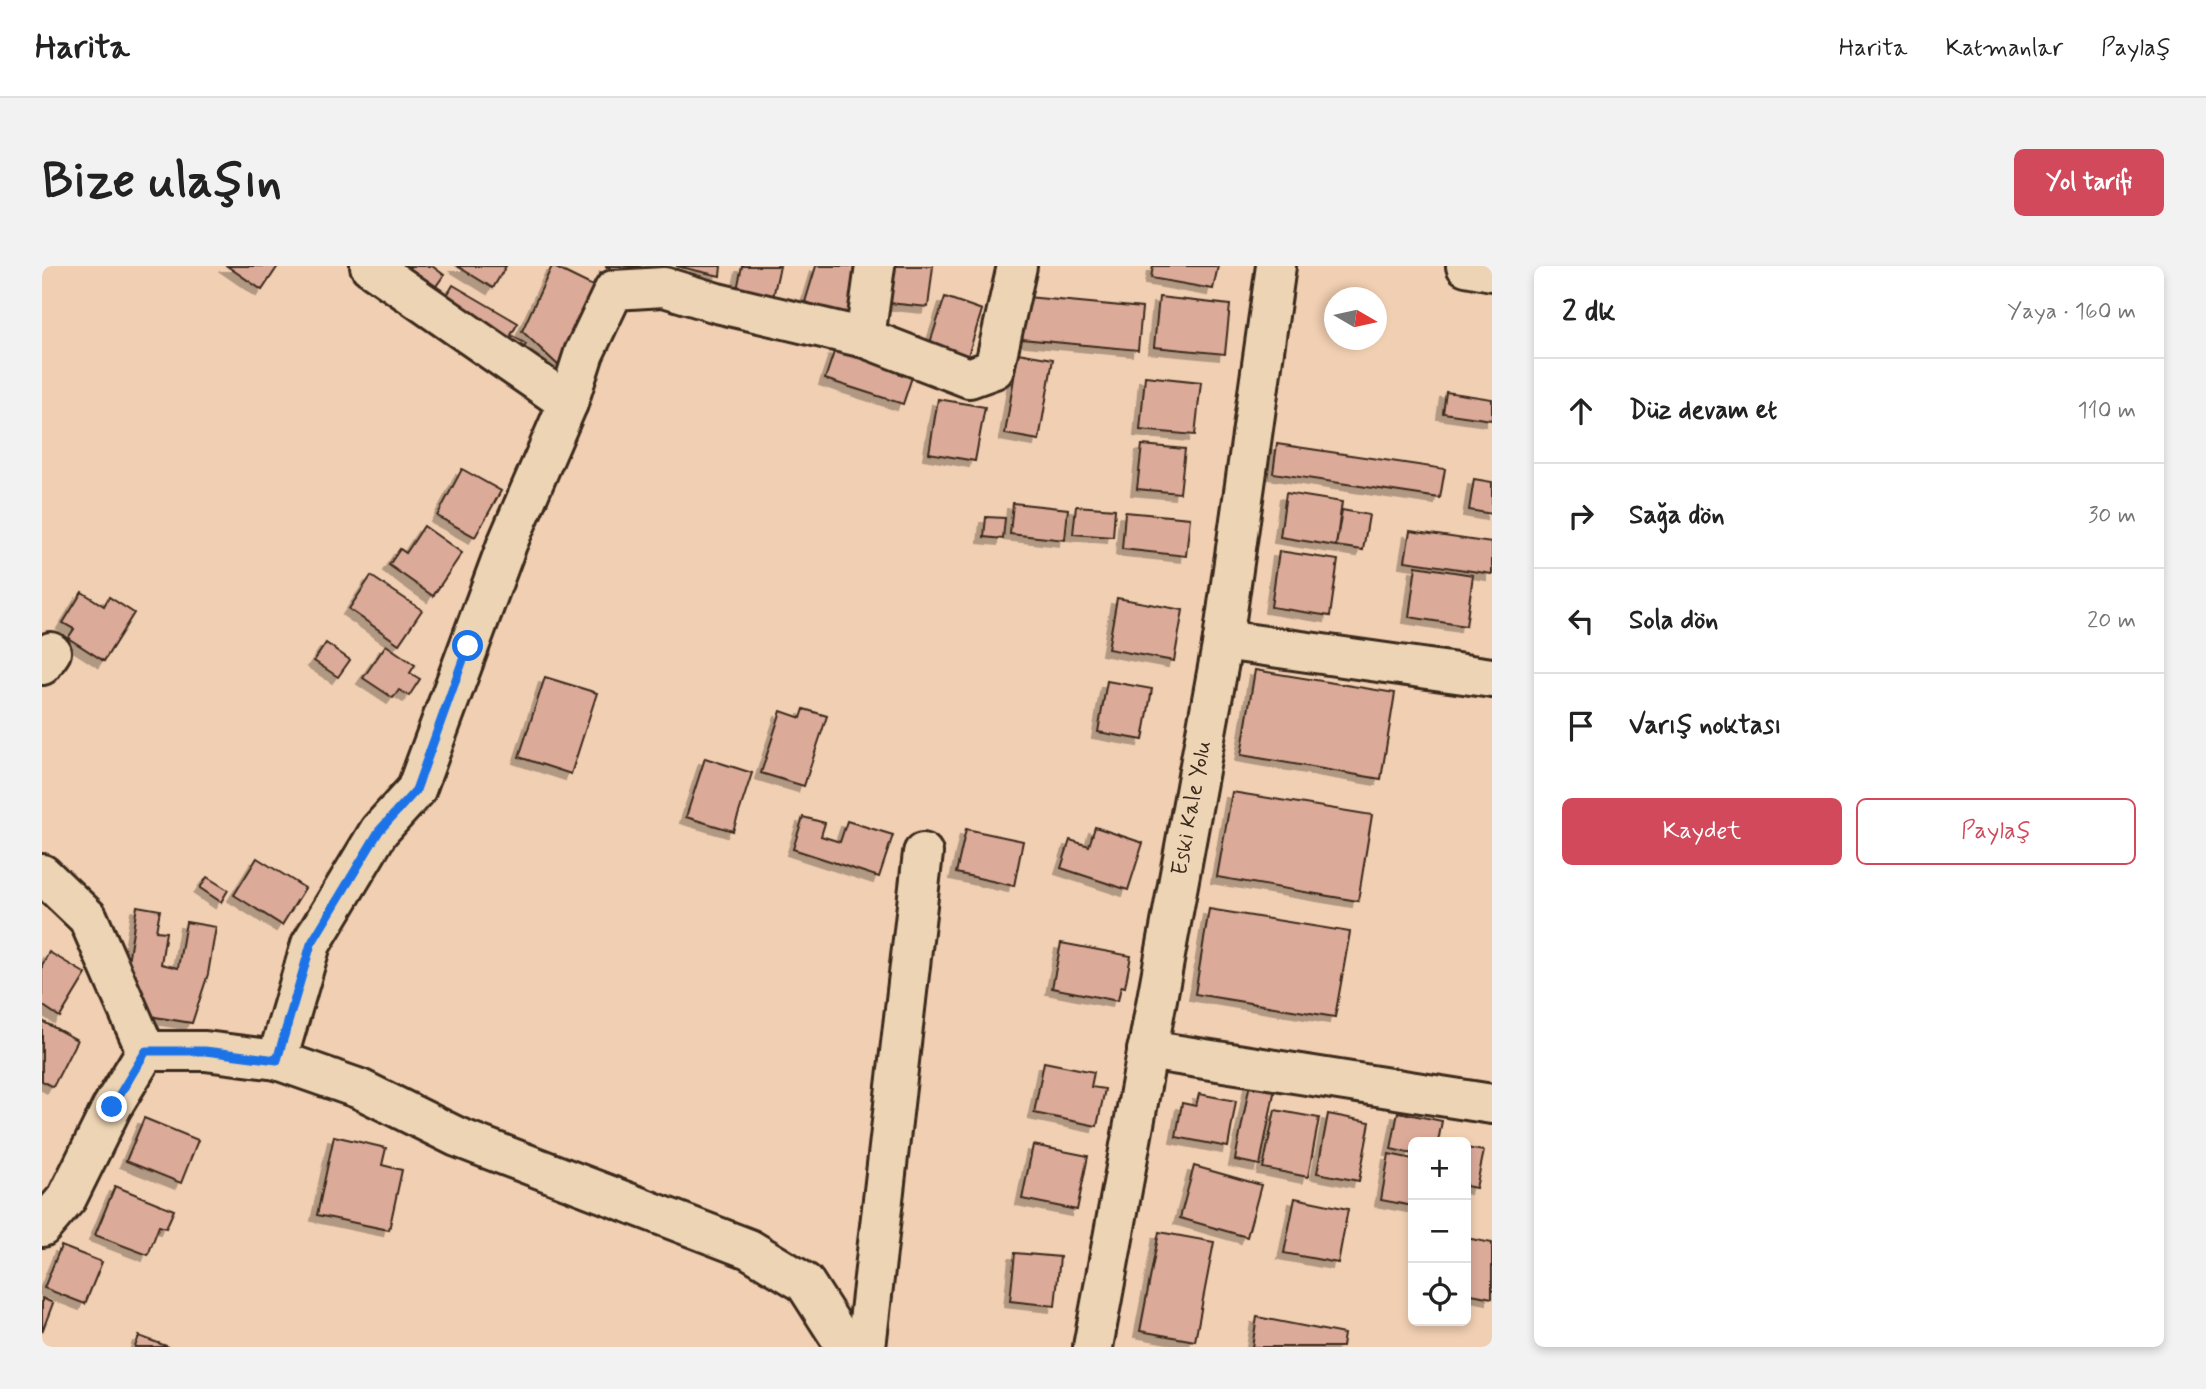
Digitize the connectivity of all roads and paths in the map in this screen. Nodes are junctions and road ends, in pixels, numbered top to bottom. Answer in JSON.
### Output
{"nodes":[{"id":1,"x":370,"y":266,"type":"edge"},
{"id":2,"x":875,"y":266,"type":"edge"},
{"id":3,"x":1017,"y":266,"type":"edge"},
{"id":4,"x":1276,"y":266,"type":"edge"},
{"id":5,"x":1466,"y":266,"type":"edge"},
{"id":6,"x":1492,"y":271,"type":"edge"},
{"id":7,"x":657,"y":276,"type":"edge"},
{"id":8,"x":865,"y":338,"type":"junction"},
{"id":9,"x":568,"y":403,"type":"junction"},
{"id":10,"x":1223,"y":639,"type":"junction"},
{"id":11,"x":1492,"y":678,"type":"edge"},
{"id":12,"x":923,"y":853,"type":"dead end"},
{"id":13,"x":42,"y":874,"type":"edge"},
{"id":14,"x":1147,"y":1050,"type":"junction"},
{"id":15,"x":146,"y":1051,"type":"junction"},
{"id":16,"x":277,"y":1060,"type":"junction"},
{"id":17,"x":1492,"y":1104,"type":"edge"},
{"id":18,"x":42,"y":1227,"type":"edge"},
{"id":19,"x":846,"y":1347,"type":"edge"},
{"id":20,"x":866,"y":1347,"type":"edge"},
{"id":21,"x":1093,"y":1347,"type":"edge"}],
"edges":[{"from":1,"to":9,"type":"street"},
{"from":2,"to":8,"type":"street"},
{"from":3,"to":8,"type":"street"},
{"from":4,"to":10,"type":"street","name":"Eski Kale Yolu"},
{"from":5,"to":6,"type":"street"},
{"from":7,"to":8,"type":"street"},
{"from":7,"to":9,"type":"street"},
{"from":9,"to":16,"type":"street"},
{"from":10,"to":11,"type":"street"},
{"from":10,"to":14,"type":"street","name":"Eski Kale Yolu"},
{"from":12,"to":20,"type":"street"},
{"from":13,"to":15,"type":"street"},
{"from":14,"to":17,"type":"street"},
{"from":14,"to":21,"type":"street","name":"Eski Kale Yolu"},
{"from":15,"to":16,"type":"street"},
{"from":15,"to":18,"type":"street"},
{"from":16,"to":19,"type":"street"}]}
